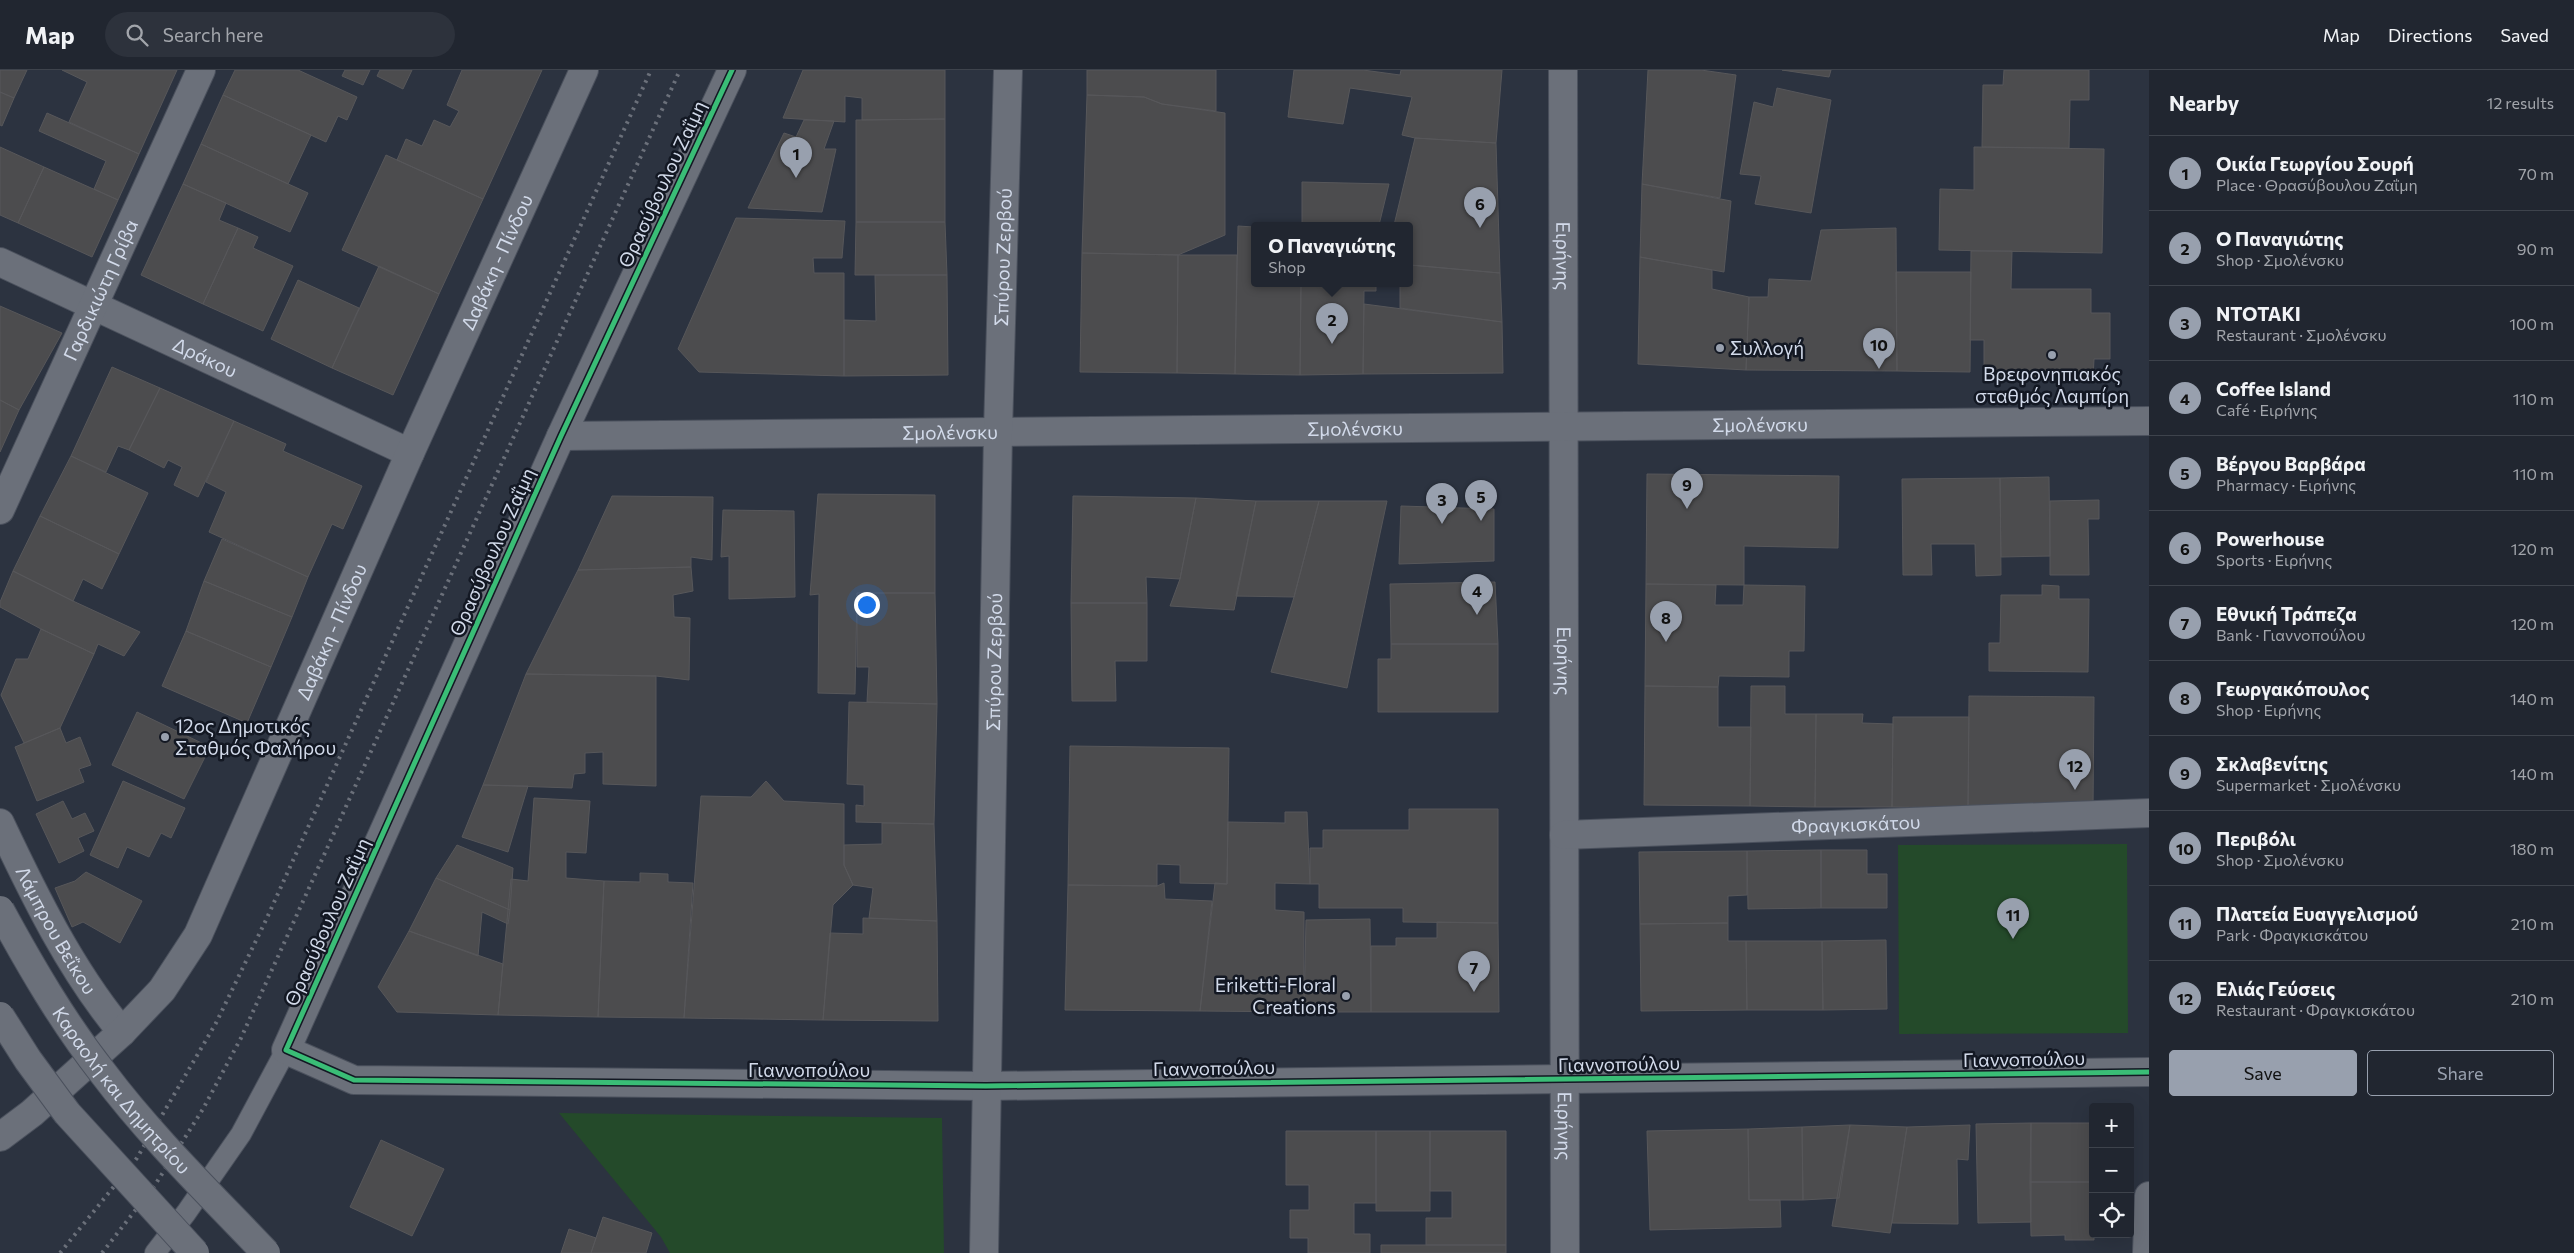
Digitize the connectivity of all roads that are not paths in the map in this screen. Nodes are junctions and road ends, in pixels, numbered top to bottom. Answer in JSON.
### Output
{"nodes":[{"id":1,"x":201,"y":70,"type":"edge"},
{"id":2,"x":584,"y":70,"type":"edge"},
{"id":3,"x":732,"y":70,"type":"edge"},
{"id":4,"x":1008,"y":70,"type":"edge"},
{"id":5,"x":1563,"y":70,"type":"edge"},
{"id":6,"x":0,"y":262,"type":"edge"},
{"id":7,"x":92,"y":306,"type":"junction"},
{"id":8,"x":2149,"y":421,"type":"edge"},
{"id":9,"x":1564,"y":426,"type":"junction"},
{"id":10,"x":998,"y":432,"type":"junction"},
{"id":11,"x":561,"y":436,"type":"junction"},
{"id":12,"x":410,"y":453,"type":"junction"},
{"id":13,"x":0,"y":510,"type":"edge"},
{"id":14,"x":2149,"y":813,"type":"edge"},
{"id":15,"x":0,"y":823,"type":"edge"},
{"id":16,"x":1564,"y":835,"type":"junction"},
{"id":17,"x":0,"y":910,"type":"edge"},
{"id":18,"x":0,"y":1016,"type":"edge"},
{"id":19,"x":122,"y":1032,"type":"junction"},
{"id":20,"x":286,"y":1050,"type":"junction"},
{"id":21,"x":2149,"y":1072,"type":"edge"},
{"id":22,"x":1565,"y":1080,"type":"junction"},
{"id":23,"x":986,"y":1086,"type":"junction"},
{"id":24,"x":0,"y":1137,"type":"edge"},
{"id":25,"x":2149,"y":1196,"type":"edge"},
{"id":26,"x":155,"y":1253,"type":"edge"},
{"id":27,"x":195,"y":1253,"type":"edge"},
{"id":28,"x":266,"y":1253,"type":"edge"},
{"id":29,"x":984,"y":1253,"type":"edge"},
{"id":30,"x":1565,"y":1253,"type":"edge"},
{"id":31,"x":2147,"y":1253,"type":"edge"}],
"edges":[{"from":1,"to":7,"type":"street","name":"Γαρδικιώτη Γρίβα"},
{"from":2,"to":12,"type":"street","name":"Δαβάκη - Πίνδου"},
{"from":3,"to":11,"type":"street","name":"Θρασύβουλου Ζαΐμη"},
{"from":4,"to":10,"type":"street","name":"Σπύρου Ζερβού"},
{"from":5,"to":9,"type":"street","name":"Ειρήνης"},
{"from":6,"to":7,"type":"street","name":"Δράκου"},
{"from":7,"to":12,"type":"street","name":"Δράκου"},
{"from":7,"to":13,"type":"street","name":"Γαρδικιώτη Γρίβα"},
{"from":8,"to":9,"type":"street","name":"Σμολένσκυ"},
{"from":9,"to":10,"type":"street","name":"Σμολένσκυ"},
{"from":9,"to":16,"type":"street","name":"Ειρήνης"},
{"from":10,"to":11,"type":"street","name":"Σμολένσκυ"},
{"from":10,"to":23,"type":"street","name":"Σπύρου Ζερβού"},
{"from":11,"to":20,"type":"street","name":"Θρασύβουλου Ζαΐμη"},
{"from":12,"to":19,"type":"street","name":"Δαβάκη - Πίνδου"},
{"from":14,"to":16,"type":"street","name":"Φραγκισκάτου"},
{"from":15,"to":19,"type":"street","name":"Λάμπρου Βεΐκου"},
{"from":16,"to":22,"type":"street","name":"Ειρήνης"},
{"from":17,"to":28,"type":"street","name":"Καραολή και Δημητρίου","bridge":true},
{"from":18,"to":27,"type":"street","bridge":true},
{"from":19,"to":24,"type":"street","name":"Δαβάκη - Πίνδου"},
{"from":20,"to":23,"type":"street","name":"Γιαννοπούλου"},
{"from":20,"to":26,"type":"lane","name":"Θρασύβουλου Ζαΐμη"},
{"from":21,"to":22,"type":"street","name":"Γιαννοπούλου"},
{"from":22,"to":23,"type":"street","name":"Γιαννοπούλου"},
{"from":22,"to":30,"type":"street","name":"Ειρήνης"},
{"from":23,"to":29,"type":"street","name":"Σπύρου Ζερβού"},
{"from":25,"to":31,"type":"street"}]}
